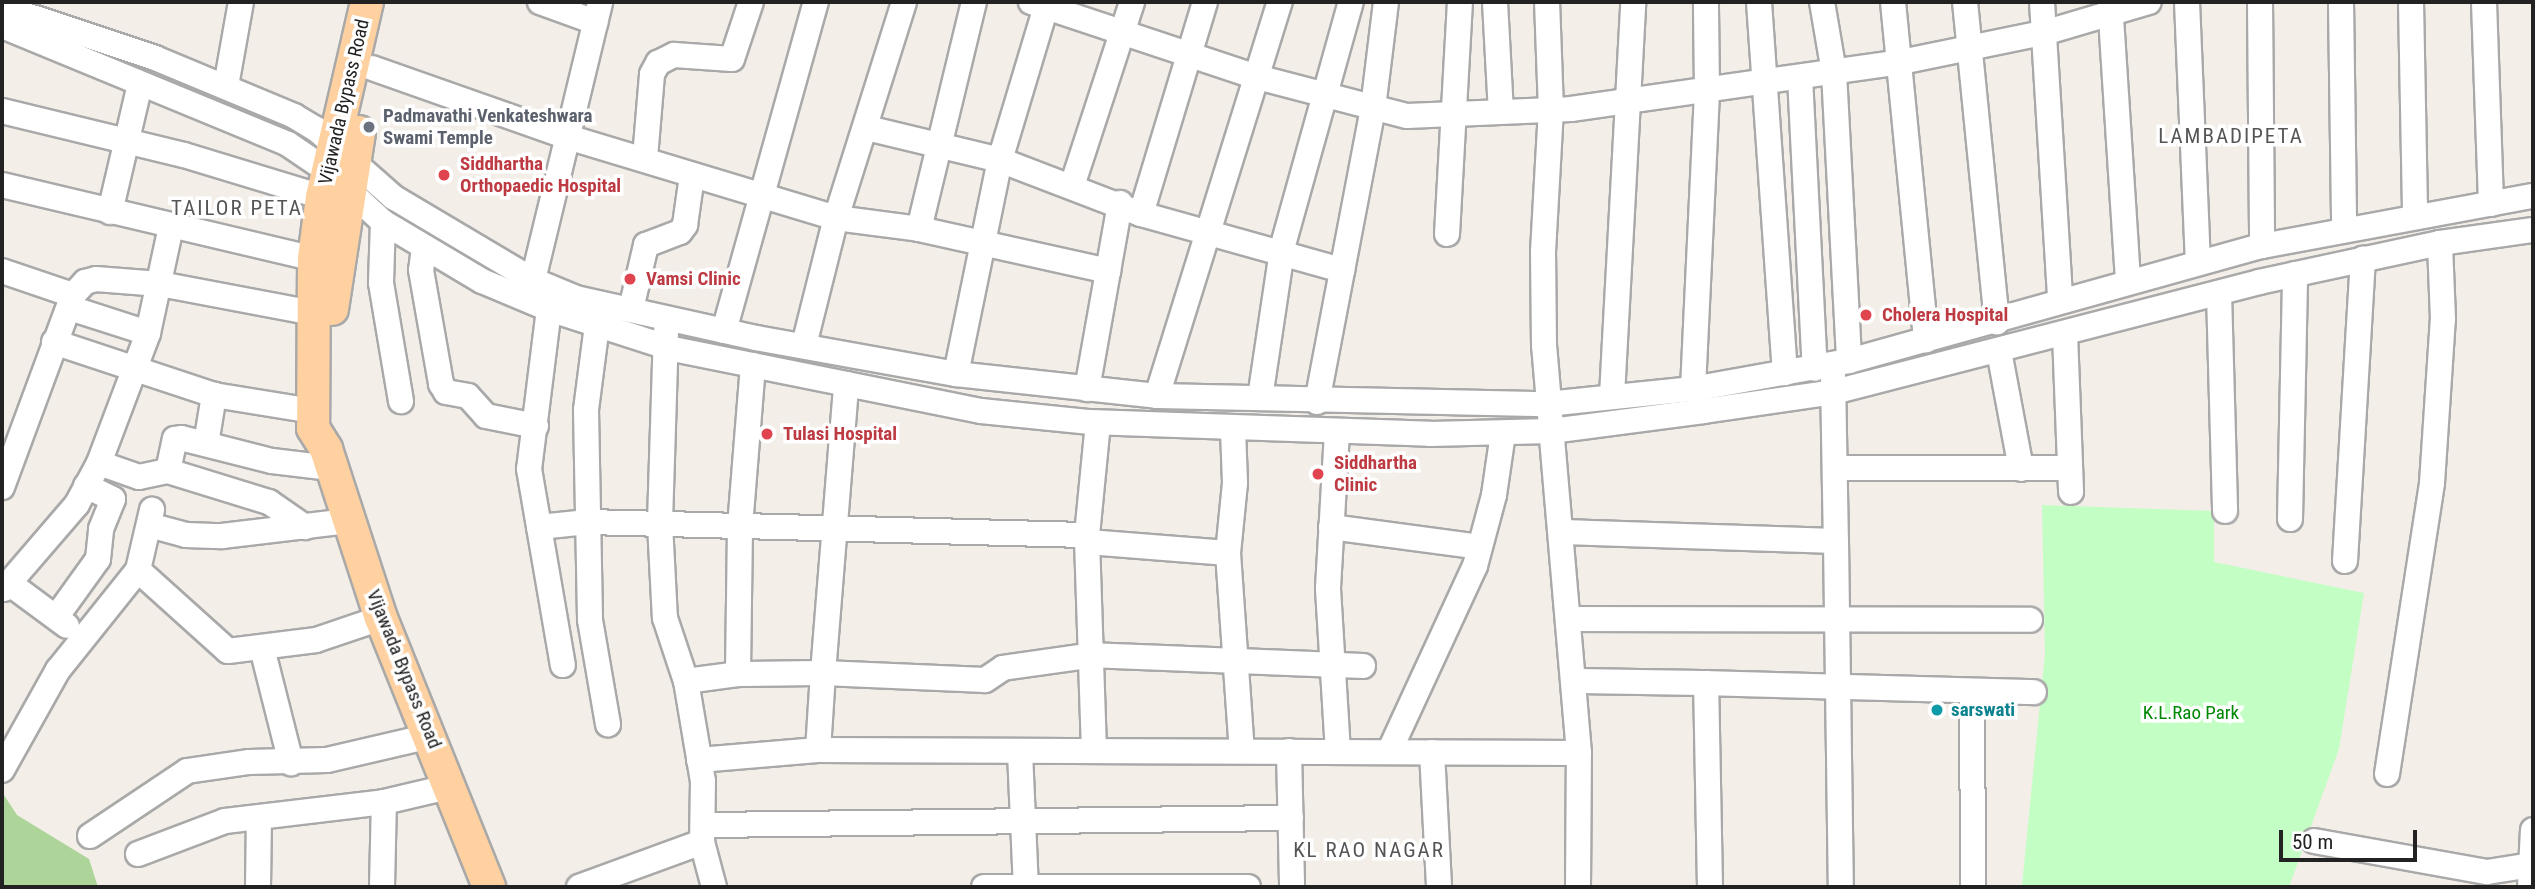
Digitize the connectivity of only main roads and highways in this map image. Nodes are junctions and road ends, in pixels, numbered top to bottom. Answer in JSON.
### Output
{"nodes":[{"id":1,"x":367,"y":2,"type":"edge"},
{"id":2,"x":389,"y":2,"type":"edge"},
{"id":3,"x":337,"y":173,"type":"junction"},
{"id":4,"x":329,"y":459,"type":"junction"},
{"id":5,"x":489,"y":887,"type":"edge"}],
"edges":[{"from":1,"to":3,"type":"main road","name":"Vijawada Bypass Road"},
{"from":2,"to":3,"type":"main road","name":"Vijawada Bypass Road"},
{"from":3,"to":4,"type":"main road","name":"Vijawada Bypass Road"},
{"from":3,"to":4,"type":"main road","name":"Vijawada Bypass Road"},
{"from":4,"to":5,"type":"main road","name":"Vijawada Bypass Road"}]}
